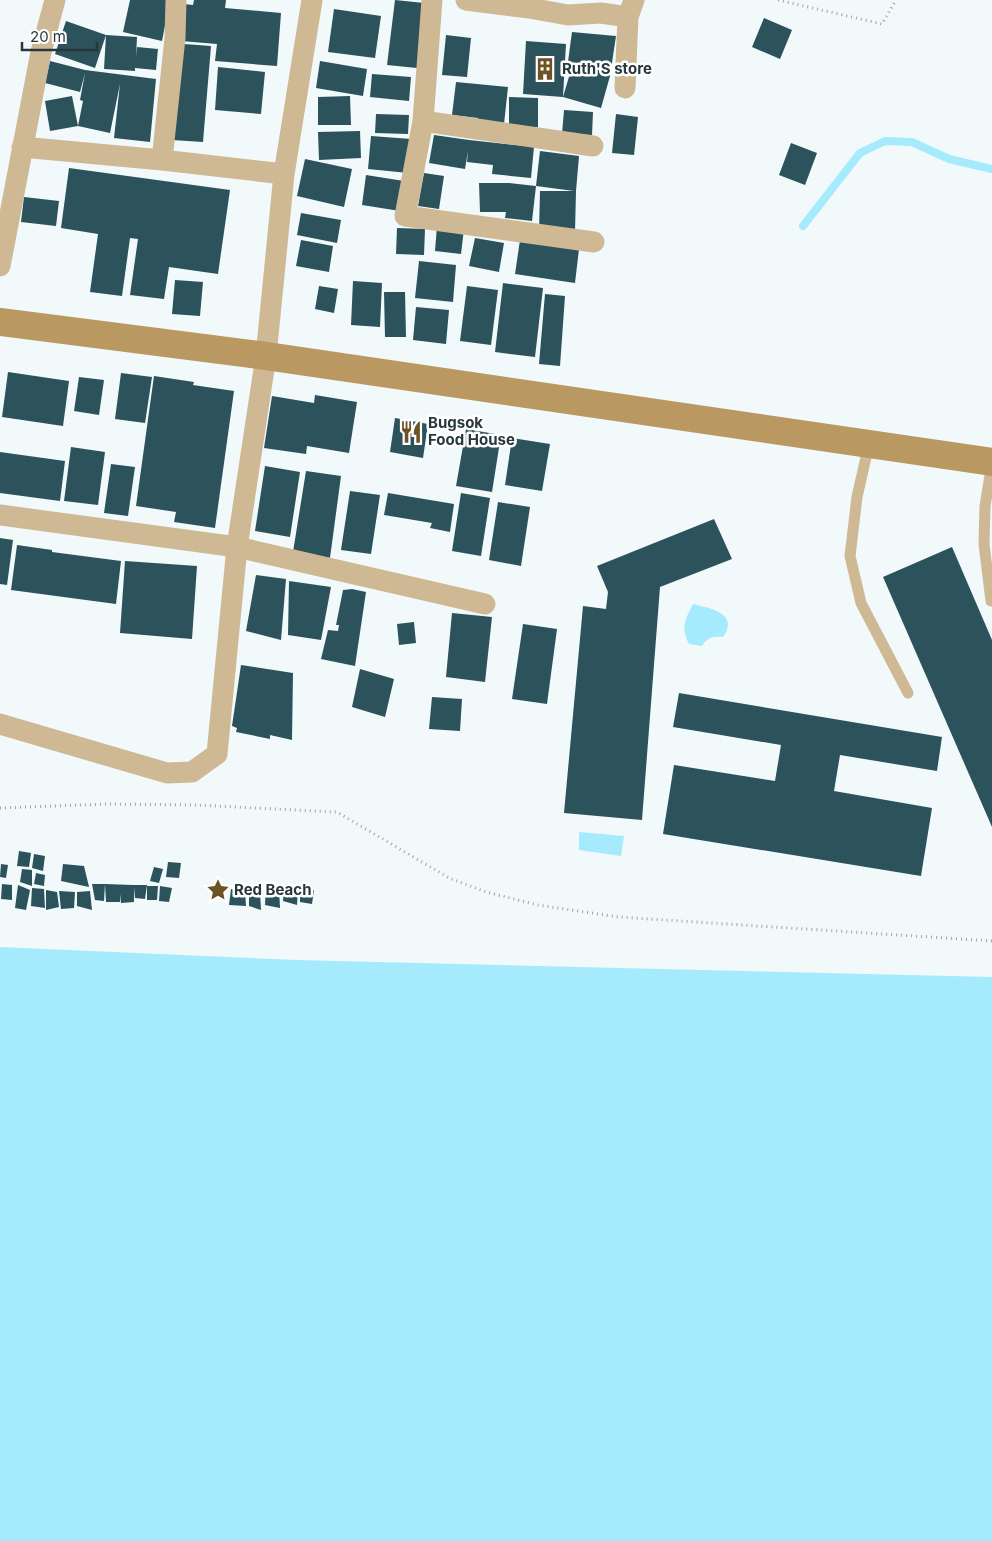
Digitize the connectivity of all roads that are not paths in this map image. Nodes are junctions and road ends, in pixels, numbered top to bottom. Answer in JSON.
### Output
{"nodes":[{"id":1,"x":55,"y":0,"type":"edge"},
{"id":2,"x":176,"y":0,"type":"edge"},
{"id":3,"x":312,"y":0,"type":"edge"},
{"id":4,"x":432,"y":0,"type":"edge"},
{"id":5,"x":466,"y":0,"type":"edge"},
{"id":6,"x":530,"y":4,"type":"edge"},
{"id":7,"x":631,"y":8,"type":"edge"},
{"id":8,"x":625,"y":88,"type":"dead end"},
{"id":9,"x":424,"y":121,"type":"junction"},
{"id":10,"x":593,"y":146,"type":"dead end"},
{"id":11,"x":22,"y":147,"type":"junction"},
{"id":12,"x":162,"y":160,"type":"junction"},
{"id":13,"x":284,"y":174,"type":"junction"},
{"id":14,"x":594,"y":242,"type":"dead end"},
{"id":15,"x":0,"y":266,"type":"edge"},
{"id":16,"x":0,"y":322,"type":"edge"},
{"id":17,"x":266,"y":356,"type":"junction"},
{"id":18,"x":869,"y":444,"type":"junction"},
{"id":19,"x":992,"y":462,"type":"edge"},
{"id":20,"x":0,"y":515,"type":"edge"},
{"id":21,"x":237,"y":547,"type":"junction"},
{"id":22,"x":991,"y":601,"type":"edge"},
{"id":23,"x":485,"y":604,"type":"dead end"},
{"id":24,"x":908,"y":693,"type":"dead end"},
{"id":25,"x":0,"y":724,"type":"edge"}],
"edges":[{"from":1,"to":11,"type":"street"},
{"from":2,"to":12,"type":"street"},
{"from":3,"to":13,"type":"street"},
{"from":4,"to":9,"type":"street"},
{"from":5,"to":6,"type":"street"},
{"from":6,"to":7,"type":"street"},
{"from":7,"to":8,"type":"street"},
{"from":9,"to":10,"type":"street"},
{"from":9,"to":14,"type":"street"},
{"from":11,"to":12,"type":"street"},
{"from":11,"to":15,"type":"street"},
{"from":12,"to":13,"type":"street"},
{"from":13,"to":17,"type":"street"},
{"from":16,"to":17,"type":"main road"},
{"from":17,"to":18,"type":"main road"},
{"from":17,"to":21,"type":"street"},
{"from":18,"to":19,"type":"main road"},
{"from":18,"to":24,"type":"lane"},
{"from":19,"to":22,"type":"lane"},
{"from":20,"to":21,"type":"street"},
{"from":21,"to":23,"type":"street"},
{"from":21,"to":25,"type":"street"}]}
